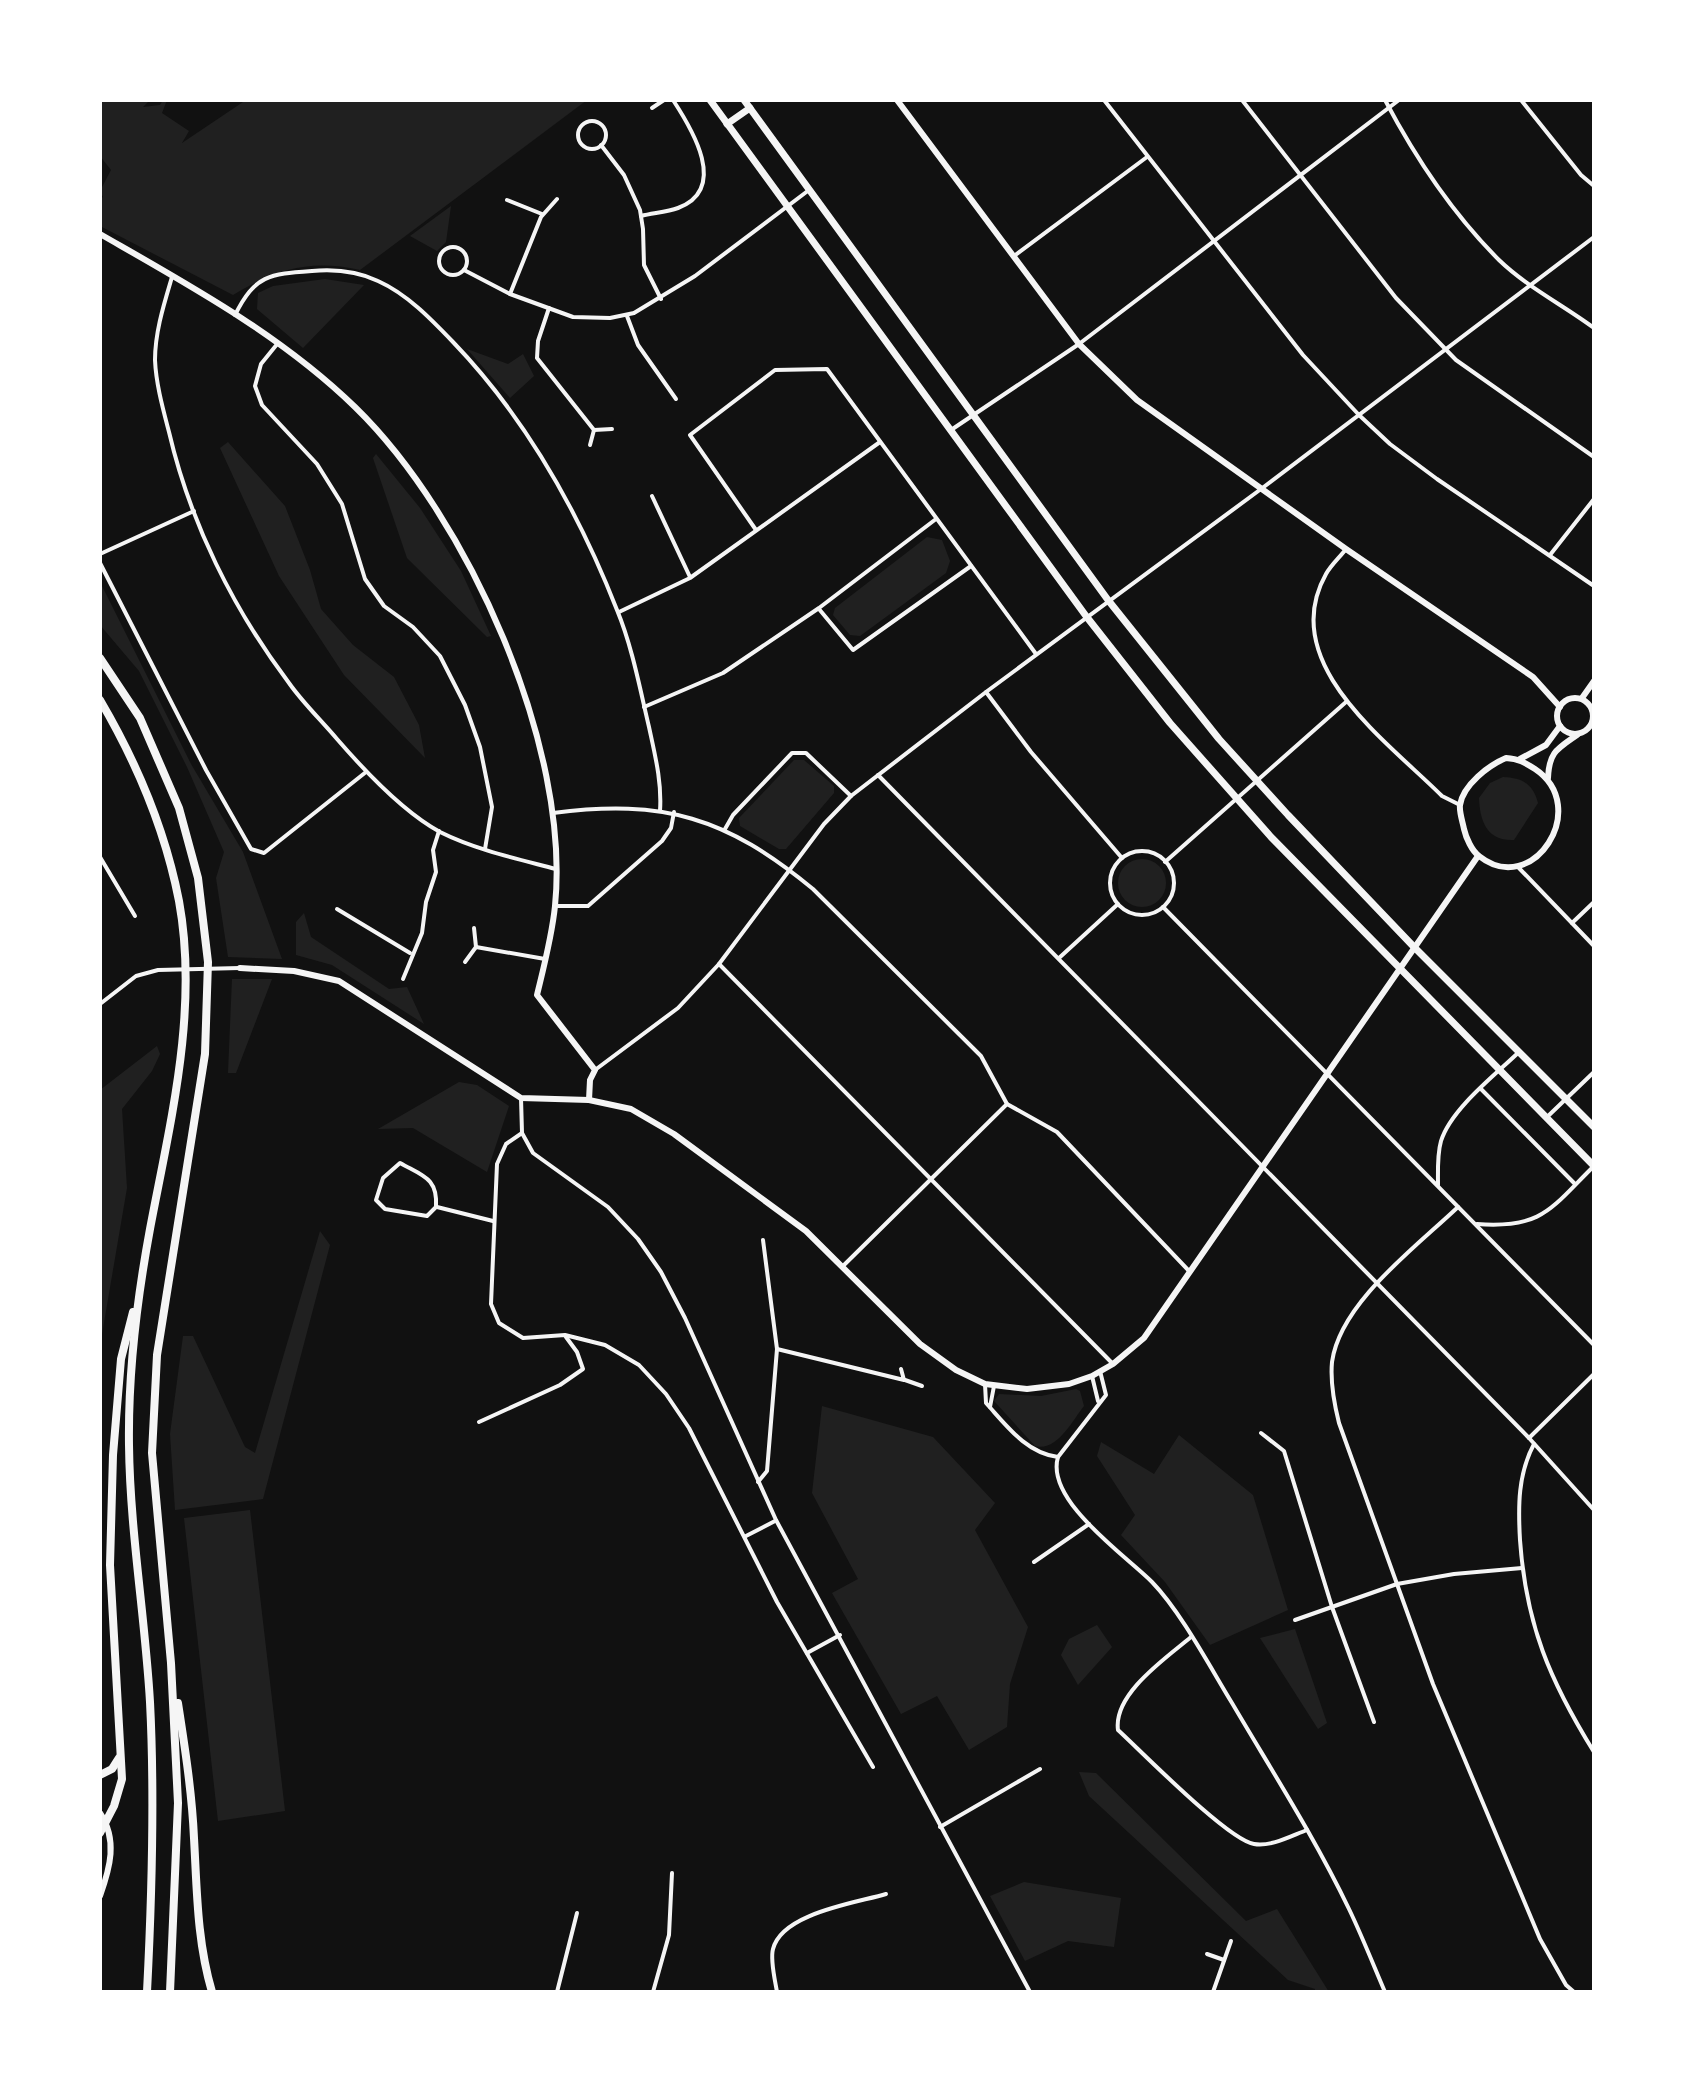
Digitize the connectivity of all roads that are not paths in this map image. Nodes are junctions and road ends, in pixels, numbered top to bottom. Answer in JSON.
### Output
{"nodes":[{"id":1,"x":664,"y":100,"type":"edge"},
{"id":2,"x":673,"y":100,"type":"edge"},
{"id":3,"x":710,"y":100,"type":"edge"},
{"id":4,"x":744,"y":100,"type":"edge"},
{"id":5,"x":897,"y":100,"type":"edge"},
{"id":6,"x":1104,"y":100,"type":"edge"},
{"id":7,"x":1242,"y":100,"type":"edge"},
{"id":8,"x":1385,"y":100,"type":"edge"},
{"id":9,"x":1399,"y":100,"type":"edge"},
{"id":10,"x":1521,"y":100,"type":"edge"},
{"id":11,"x":652,"y":108,"type":"dead end"},
{"id":12,"x":750,"y":108,"type":"junction"},
{"id":13,"x":1389,"y":108,"type":"junction"},
{"id":14,"x":727,"y":124,"type":"junction"},
{"id":15,"x":601,"y":145,"type":"junction"},
{"id":16,"x":1148,"y":157,"type":"junction"},
{"id":17,"x":1301,"y":175,"type":"junction"},
{"id":18,"x":1594,"y":186,"type":"edge"},
{"id":19,"x":809,"y":190,"type":"junction"},
{"id":20,"x":557,"y":199,"type":"dead end"},
{"id":21,"x":507,"y":200,"type":"dead end"},
{"id":22,"x":787,"y":206,"type":"junction"},
{"id":23,"x":543,"y":215,"type":"junction"},
{"id":24,"x":641,"y":216,"type":"junction"},
{"id":25,"x":100,"y":234,"type":"edge"},
{"id":26,"x":1594,"y":237,"type":"edge"},
{"id":27,"x":1213,"y":241,"type":"junction"},
{"id":28,"x":1014,"y":256,"type":"junction"},
{"id":29,"x":464,"y":270,"type":"junction"},
{"id":30,"x":173,"y":276,"type":"junction"},
{"id":31,"x":1531,"y":285,"type":"junction"},
{"id":32,"x":510,"y":294,"type":"junction"},
{"id":33,"x":661,"y":299,"type":"junction"},
{"id":34,"x":549,"y":308,"type":"junction"},
{"id":35,"x":235,"y":315,"type":"junction"},
{"id":36,"x":627,"y":315,"type":"junction"},
{"id":37,"x":1594,"y":328,"type":"edge"},
{"id":38,"x":278,"y":343,"type":"junction"},
{"id":39,"x":1079,"y":344,"type":"junction"},
{"id":40,"x":1446,"y":350,"type":"junction"},
{"id":41,"x":676,"y":399,"type":"dead end"},
{"id":42,"x":973,"y":415,"type":"junction"},
{"id":43,"x":1359,"y":415,"type":"junction"},
{"id":44,"x":612,"y":429,"type":"dead end"},
{"id":45,"x":594,"y":430,"type":"junction"},
{"id":46,"x":951,"y":430,"type":"junction"},
{"id":47,"x":880,"y":442,"type":"junction"},
{"id":48,"x":590,"y":445,"type":"dead end"},
{"id":49,"x":1594,"y":457,"type":"edge"},
{"id":50,"x":1261,"y":489,"type":"junction"},
{"id":51,"x":652,"y":496,"type":"dead end"},
{"id":52,"x":1594,"y":499,"type":"edge"},
{"id":53,"x":658,"y":509,"type":"junction"},
{"id":54,"x":194,"y":511,"type":"junction"},
{"id":55,"x":648,"y":513,"type":"dead end"},
{"id":56,"x":936,"y":519,"type":"junction"},
{"id":57,"x":756,"y":530,"type":"junction"},
{"id":58,"x":1346,"y":549,"type":"junction"},
{"id":59,"x":100,"y":554,"type":"edge"},
{"id":60,"x":1550,"y":555,"type":"junction"},
{"id":61,"x":100,"y":563,"type":"edge"},
{"id":62,"x":971,"y":566,"type":"junction"},
{"id":63,"x":690,"y":578,"type":"junction"},
{"id":64,"x":1594,"y":586,"type":"edge"},
{"id":65,"x":1108,"y":600,"type":"junction"},
{"id":66,"x":819,"y":608,"type":"junction"},
{"id":67,"x":619,"y":612,"type":"junction"},
{"id":68,"x":1086,"y":616,"type":"junction"},
{"id":69,"x":1036,"y":654,"type":"junction"},
{"id":70,"x":100,"y":658,"type":"edge"},
{"id":71,"x":1594,"y":681,"type":"edge"},
{"id":72,"x":986,"y":692,"type":"junction"},
{"id":73,"x":1582,"y":698,"type":"junction"},
{"id":74,"x":100,"y":700,"type":"edge"},
{"id":75,"x":1346,"y":702,"type":"junction"},
{"id":76,"x":644,"y":707,"type":"junction"},
{"id":77,"x":1560,"y":707,"type":"junction"},
{"id":78,"x":1593,"y":723,"type":"edge"},
{"id":79,"x":1560,"y":726,"type":"junction"},
{"id":80,"x":1577,"y":735,"type":"junction"},
{"id":81,"x":1520,"y":759,"type":"junction"},
{"id":82,"x":366,"y":772,"type":"junction"},
{"id":83,"x":877,"y":775,"type":"junction"},
{"id":84,"x":1548,"y":778,"type":"junction"},
{"id":85,"x":1256,"y":780,"type":"junction"},
{"id":86,"x":851,"y":796,"type":"junction"},
{"id":87,"x":1236,"y":799,"type":"junction"},
{"id":88,"x":1460,"y":805,"type":"junction"},
{"id":89,"x":660,"y":811,"type":"junction"},
{"id":90,"x":674,"y":812,"type":"junction"},
{"id":91,"x":553,"y":813,"type":"junction"},
{"id":92,"x":725,"y":829,"type":"junction"},
{"id":93,"x":439,"y":831,"type":"junction"},
{"id":94,"x":485,"y":849,"type":"junction"},
{"id":95,"x":1478,"y":856,"type":"junction"},
{"id":96,"x":100,"y":857,"type":"edge"},
{"id":97,"x":1122,"y":858,"type":"junction"},
{"id":98,"x":1165,"y":862,"type":"junction"},
{"id":99,"x":1518,"y":867,"type":"junction"},
{"id":100,"x":556,"y":869,"type":"junction"},
{"id":101,"x":789,"y":869,"type":"junction"},
{"id":102,"x":1594,"y":902,"type":"edge"},
{"id":103,"x":1118,"y":904,"type":"junction"},
{"id":104,"x":555,"y":906,"type":"junction"},
{"id":105,"x":1163,"y":907,"type":"junction"},
{"id":106,"x":337,"y":909,"type":"dead end"},
{"id":107,"x":135,"y":916,"type":"dead end"},
{"id":108,"x":1572,"y":923,"type":"junction"},
{"id":109,"x":474,"y":928,"type":"dead end"},
{"id":110,"x":1594,"y":946,"type":"edge"},
{"id":111,"x":476,"y":947,"type":"junction"},
{"id":112,"x":1414,"y":947,"type":"junction"},
{"id":113,"x":411,"y":953,"type":"junction"},
{"id":114,"x":1059,"y":958,"type":"junction"},
{"id":115,"x":545,"y":959,"type":"junction"},
{"id":116,"x":465,"y":962,"type":"dead end"},
{"id":117,"x":719,"y":964,"type":"junction"},
{"id":118,"x":240,"y":968,"type":"joint"},
{"id":119,"x":1399,"y":969,"type":"junction"},
{"id":120,"x":403,"y":979,"type":"dead end"},
{"id":121,"x":100,"y":1004,"type":"edge"},
{"id":122,"x":1519,"y":1051,"type":"junction"},
{"id":123,"x":595,"y":1070,"type":"junction"},
{"id":124,"x":1500,"y":1070,"type":"junction"},
{"id":125,"x":1594,"y":1072,"type":"edge"},
{"id":126,"x":1326,"y":1073,"type":"junction"},
{"id":127,"x":1481,"y":1088,"type":"junction"},
{"id":128,"x":521,"y":1098,"type":"junction"},
{"id":129,"x":1566,"y":1098,"type":"junction"},
{"id":130,"x":589,"y":1100,"type":"junction"},
{"id":131,"x":1007,"y":1104,"type":"junction"},
{"id":132,"x":1546,"y":1118,"type":"junction"},
{"id":133,"x":1594,"y":1127,"type":"edge"},
{"id":134,"x":522,"y":1133,"type":"junction"},
{"id":135,"x":1594,"y":1166,"type":"edge"},
{"id":136,"x":1262,"y":1167,"type":"junction"},
{"id":137,"x":931,"y":1179,"type":"junction"},
{"id":138,"x":1575,"y":1184,"type":"junction"},
{"id":139,"x":1439,"y":1187,"type":"junction"},
{"id":140,"x":436,"y":1207,"type":"junction"},
{"id":141,"x":1458,"y":1207,"type":"junction"},
{"id":142,"x":493,"y":1221,"type":"junction"},
{"id":143,"x":1475,"y":1224,"type":"junction"},
{"id":144,"x":763,"y":1240,"type":"dead end"},
{"id":145,"x":843,"y":1266,"type":"junction"},
{"id":146,"x":1191,"y":1272,"type":"junction"},
{"id":147,"x":141,"y":1283,"type":"junction"},
{"id":148,"x":1378,"y":1284,"type":"junction"},
{"id":149,"x":565,"y":1335,"type":"junction"},
{"id":150,"x":1594,"y":1345,"type":"edge"},
{"id":151,"x":777,"y":1349,"type":"junction"},
{"id":152,"x":1113,"y":1364,"type":"junction"},
{"id":153,"x":901,"y":1369,"type":"dead end"},
{"id":154,"x":1100,"y":1371,"type":"junction"},
{"id":155,"x":1594,"y":1374,"type":"edge"},
{"id":156,"x":1092,"y":1376,"type":"junction"},
{"id":157,"x":904,"y":1380,"type":"junction"},
{"id":158,"x":985,"y":1384,"type":"junction"},
{"id":159,"x":994,"y":1385,"type":"junction"},
{"id":160,"x":922,"y":1386,"type":"dead end"},
{"id":161,"x":1099,"y":1403,"type":"junction"},
{"id":162,"x":990,"y":1407,"type":"junction"},
{"id":163,"x":479,"y":1422,"type":"dead end"},
{"id":164,"x":1261,"y":1433,"type":"dead end"},
{"id":165,"x":1529,"y":1438,"type":"junction"},
{"id":166,"x":1534,"y":1444,"type":"junction"},
{"id":167,"x":1058,"y":1457,"type":"junction"},
{"id":168,"x":758,"y":1482,"type":"junction"},
{"id":169,"x":1594,"y":1510,"type":"edge"},
{"id":170,"x":776,"y":1520,"type":"junction"},
{"id":171,"x":1089,"y":1524,"type":"junction"},
{"id":172,"x":746,"y":1536,"type":"junction"},
{"id":173,"x":1034,"y":1562,"type":"dead end"},
{"id":174,"x":1522,"y":1568,"type":"junction"},
{"id":175,"x":1397,"y":1584,"type":"junction"},
{"id":176,"x":1332,"y":1607,"type":"junction"},
{"id":177,"x":1295,"y":1620,"type":"dead end"},
{"id":178,"x":840,"y":1635,"type":"junction"},
{"id":179,"x":1191,"y":1636,"type":"junction"},
{"id":180,"x":807,"y":1653,"type":"junction"},
{"id":181,"x":171,"y":1663,"type":"junction"},
{"id":182,"x":1374,"y":1722,"type":"dead end"},
{"id":183,"x":1594,"y":1752,"type":"edge"},
{"id":184,"x":120,"y":1756,"type":"junction"},
{"id":185,"x":873,"y":1767,"type":"dead end"},
{"id":186,"x":1040,"y":1769,"type":"dead end"},
{"id":187,"x":100,"y":1775,"type":"edge"},
{"id":188,"x":100,"y":1813,"type":"edge"},
{"id":189,"x":106,"y":1822,"type":"junction"},
{"id":190,"x":940,"y":1827,"type":"junction"},
{"id":191,"x":1307,"y":1830,"type":"junction"},
{"id":192,"x":100,"y":1833,"type":"edge"},
{"id":193,"x":672,"y":1873,"type":"dead end"},
{"id":194,"x":886,"y":1894,"type":"dead end"},
{"id":195,"x":100,"y":1896,"type":"edge"},
{"id":196,"x":577,"y":1913,"type":"dead end"},
{"id":197,"x":1231,"y":1941,"type":"dead end"},
{"id":198,"x":1207,"y":1954,"type":"dead end"},
{"id":199,"x":1224,"y":1960,"type":"junction"},
{"id":200,"x":147,"y":1992,"type":"edge"},
{"id":201,"x":170,"y":1992,"type":"edge"},
{"id":202,"x":212,"y":1992,"type":"edge"},
{"id":203,"x":557,"y":1992,"type":"edge"},
{"id":204,"x":653,"y":1992,"type":"edge"},
{"id":205,"x":777,"y":1992,"type":"edge"},
{"id":206,"x":1030,"y":1992,"type":"edge"},
{"id":207,"x":1213,"y":1992,"type":"edge"},
{"id":208,"x":1385,"y":1992,"type":"edge"},
{"id":209,"x":1574,"y":1992,"type":"edge"}],
"edges":[{"from":1,"to":11,"type":"street"},
{"from":2,"to":24,"type":"street"},
{"from":3,"to":14,"type":"main road"},
{"from":4,"to":12,"type":"main road"},
{"from":5,"to":28,"type":"street"},
{"from":6,"to":16,"type":"street"},
{"from":7,"to":17,"type":"street"},
{"from":8,"to":13,"type":"street"},
{"from":9,"to":13,"type":"street"},
{"from":10,"to":18,"type":"street"},
{"from":12,"to":14,"type":"main road"},
{"from":12,"to":19,"type":"main road"},
{"from":13,"to":17,"type":"street"},
{"from":13,"to":31,"type":"street"},
{"from":14,"to":22,"type":"main road"},
{"from":15,"to":15,"type":"street"},
{"from":15,"to":24,"type":"street"},
{"from":16,"to":27,"type":"street"},
{"from":16,"to":28,"type":"street"},
{"from":17,"to":27,"type":"street"},
{"from":17,"to":40,"type":"street"},
{"from":19,"to":22,"type":"street"},
{"from":19,"to":42,"type":"main road"},
{"from":20,"to":23,"type":"street"},
{"from":21,"to":23,"type":"street"},
{"from":22,"to":33,"type":"street"},
{"from":22,"to":46,"type":"main road"},
{"from":23,"to":32,"type":"street"},
{"from":24,"to":33,"type":"street"},
{"from":25,"to":30,"type":"street"},
{"from":26,"to":31,"type":"street"},
{"from":27,"to":39,"type":"street"},
{"from":27,"to":43,"type":"street"},
{"from":28,"to":39,"type":"street"},
{"from":29,"to":29,"type":"street"},
{"from":29,"to":32,"type":"street"},
{"from":30,"to":35,"type":"street"},
{"from":30,"to":54,"type":"street"},
{"from":31,"to":37,"type":"street"},
{"from":31,"to":40,"type":"street"},
{"from":32,"to":34,"type":"street"},
{"from":33,"to":36,"type":"street"},
{"from":34,"to":36,"type":"street"},
{"from":34,"to":45,"type":"street"},
{"from":35,"to":38,"type":"street"},
{"from":35,"to":67,"type":"street"},
{"from":36,"to":41,"type":"street"},
{"from":38,"to":91,"type":"street"},
{"from":38,"to":94,"type":"street"},
{"from":39,"to":42,"type":"street"},
{"from":39,"to":50,"type":"street"},
{"from":40,"to":43,"type":"street"},
{"from":40,"to":49,"type":"street"},
{"from":42,"to":46,"type":"street"},
{"from":42,"to":65,"type":"main road"},
{"from":43,"to":50,"type":"street"},
{"from":43,"to":60,"type":"street"},
{"from":44,"to":45,"type":"street"},
{"from":45,"to":48,"type":"street"},
{"from":46,"to":68,"type":"main road"},
{"from":47,"to":56,"type":"street"},
{"from":47,"to":57,"type":"street"},
{"from":47,"to":57,"type":"street"},
{"from":50,"to":58,"type":"street"},
{"from":50,"to":65,"type":"street"},
{"from":51,"to":53,"type":"street"},
{"from":52,"to":60,"type":"street"},
{"from":53,"to":55,"type":"street"},
{"from":53,"to":63,"type":"street"},
{"from":54,"to":59,"type":"street"},
{"from":54,"to":82,"type":"street"},
{"from":56,"to":62,"type":"street"},
{"from":56,"to":66,"type":"street"},
{"from":57,"to":63,"type":"street"},
{"from":58,"to":75,"type":"street"},
{"from":58,"to":77,"type":"street"},
{"from":60,"to":64,"type":"street"},
{"from":61,"to":82,"type":"street"},
{"from":62,"to":66,"type":"street"},
{"from":62,"to":69,"type":"street"},
{"from":63,"to":67,"type":"street"},
{"from":65,"to":68,"type":"street"},
{"from":65,"to":85,"type":"main road"},
{"from":66,"to":76,"type":"street"},
{"from":67,"to":76,"type":"street"},
{"from":68,"to":69,"type":"street"},
{"from":68,"to":87,"type":"main road"},
{"from":69,"to":72,"type":"street"},
{"from":70,"to":181,"type":"highway"},
{"from":71,"to":73,"type":"street"},
{"from":72,"to":83,"type":"street"},
{"from":72,"to":97,"type":"street"},
{"from":73,"to":77,"type":"street"},
{"from":73,"to":78,"type":"street"},
{"from":74,"to":147,"type":"highway"},
{"from":75,"to":85,"type":"street"},
{"from":75,"to":88,"type":"street"},
{"from":76,"to":89,"type":"street"},
{"from":77,"to":79,"type":"street"},
{"from":78,"to":80,"type":"street"},
{"from":79,"to":80,"type":"street"},
{"from":79,"to":81,"type":"street"},
{"from":80,"to":84,"type":"street"},
{"from":81,"to":84,"type":"street"},
{"from":81,"to":88,"type":"street"},
{"from":82,"to":93,"type":"street"},
{"from":83,"to":86,"type":"street"},
{"from":83,"to":114,"type":"street"},
{"from":84,"to":99,"type":"street"},
{"from":85,"to":87,"type":"street"},
{"from":85,"to":112,"type":"main road"},
{"from":86,"to":92,"type":"street"},
{"from":86,"to":101,"type":"street"},
{"from":87,"to":98,"type":"street"},
{"from":87,"to":119,"type":"main road"},
{"from":88,"to":95,"type":"street"},
{"from":89,"to":90,"type":"street"},
{"from":89,"to":91,"type":"street"},
{"from":90,"to":92,"type":"street"},
{"from":90,"to":104,"type":"street"},
{"from":91,"to":100,"type":"street"},
{"from":92,"to":101,"type":"street"},
{"from":93,"to":94,"type":"street"},
{"from":93,"to":113,"type":"street"},
{"from":94,"to":100,"type":"street"},
{"from":95,"to":99,"type":"street"},
{"from":95,"to":112,"type":"street"},
{"from":96,"to":107,"type":"street"},
{"from":97,"to":98,"type":"street"},
{"from":97,"to":103,"type":"street"},
{"from":98,"to":105,"type":"street"},
{"from":99,"to":108,"type":"street"},
{"from":100,"to":104,"type":"street"},
{"from":101,"to":117,"type":"street"},
{"from":101,"to":131,"type":"street"},
{"from":102,"to":108,"type":"street"},
{"from":103,"to":105,"type":"street"},
{"from":103,"to":114,"type":"street"},
{"from":104,"to":115,"type":"street"},
{"from":105,"to":126,"type":"street"},
{"from":106,"to":113,"type":"street"},
{"from":108,"to":110,"type":"street"},
{"from":109,"to":111,"type":"street"},
{"from":111,"to":115,"type":"street"},
{"from":111,"to":116,"type":"street"},
{"from":112,"to":119,"type":"street"},
{"from":112,"to":122,"type":"main road"},
{"from":113,"to":120,"type":"street"},
{"from":114,"to":136,"type":"street"},
{"from":115,"to":123,"type":"street"},
{"from":117,"to":123,"type":"street"},
{"from":117,"to":137,"type":"street"},
{"from":118,"to":121,"type":"street"},
{"from":118,"to":128,"type":"street"},
{"from":119,"to":124,"type":"main road"},
{"from":119,"to":126,"type":"street"},
{"from":122,"to":124,"type":"street"},
{"from":122,"to":129,"type":"main road"},
{"from":123,"to":130,"type":"street"},
{"from":124,"to":127,"type":"street"},
{"from":124,"to":132,"type":"main road"},
{"from":125,"to":129,"type":"street"},
{"from":126,"to":136,"type":"street"},
{"from":126,"to":139,"type":"street"},
{"from":127,"to":138,"type":"street"},
{"from":127,"to":139,"type":"street"},
{"from":128,"to":130,"type":"street"},
{"from":128,"to":134,"type":"street"},
{"from":129,"to":132,"type":"street"},
{"from":129,"to":133,"type":"main road"},
{"from":130,"to":145,"type":"street"},
{"from":131,"to":137,"type":"street"},
{"from":131,"to":146,"type":"street"},
{"from":132,"to":135,"type":"main road"},
{"from":134,"to":142,"type":"street"},
{"from":134,"to":168,"type":"street"},
{"from":135,"to":138,"type":"street"},
{"from":136,"to":146,"type":"street"},
{"from":136,"to":148,"type":"street"},
{"from":137,"to":145,"type":"street"},
{"from":137,"to":152,"type":"street"},
{"from":138,"to":143,"type":"street"},
{"from":139,"to":141,"type":"street"},
{"from":140,"to":140,"type":"street"},
{"from":140,"to":142,"type":"street"},
{"from":141,"to":143,"type":"street"},
{"from":141,"to":148,"type":"street"},
{"from":142,"to":149,"type":"street"},
{"from":143,"to":150,"type":"street"},
{"from":144,"to":151,"type":"street"},
{"from":145,"to":158,"type":"street"},
{"from":146,"to":152,"type":"street"},
{"from":147,"to":184,"type":"highway"},
{"from":147,"to":200,"type":"highway"},
{"from":148,"to":165,"type":"street"},
{"from":148,"to":175,"type":"street"},
{"from":149,"to":163,"type":"street"},
{"from":149,"to":172,"type":"street"},
{"from":151,"to":157,"type":"street"},
{"from":151,"to":168,"type":"street"},
{"from":152,"to":154,"type":"street"},
{"from":153,"to":157,"type":"street"},
{"from":154,"to":156,"type":"street"},
{"from":154,"to":161,"type":"street"},
{"from":155,"to":165,"type":"street"},
{"from":156,"to":159,"type":"street"},
{"from":156,"to":161,"type":"street"},
{"from":157,"to":160,"type":"street"},
{"from":158,"to":159,"type":"street"},
{"from":158,"to":162,"type":"street"},
{"from":159,"to":162,"type":"street"},
{"from":161,"to":167,"type":"street"},
{"from":162,"to":167,"type":"street"},
{"from":164,"to":176,"type":"street"},
{"from":165,"to":166,"type":"street"},
{"from":166,"to":169,"type":"street"},
{"from":166,"to":174,"type":"street"},
{"from":167,"to":171,"type":"street"},
{"from":168,"to":170,"type":"street"},
{"from":170,"to":172,"type":"street"},
{"from":170,"to":178,"type":"street"},
{"from":171,"to":173,"type":"street"},
{"from":171,"to":179,"type":"street"},
{"from":172,"to":180,"type":"street"},
{"from":174,"to":175,"type":"street"},
{"from":174,"to":183,"type":"street"},
{"from":175,"to":176,"type":"street"},
{"from":175,"to":209,"type":"street"},
{"from":176,"to":177,"type":"street"},
{"from":176,"to":182,"type":"street"},
{"from":178,"to":180,"type":"street"},
{"from":178,"to":190,"type":"street"},
{"from":179,"to":191,"type":"street"},
{"from":179,"to":191,"type":"street"},
{"from":180,"to":185,"type":"street"},
{"from":181,"to":201,"type":"highway"},
{"from":181,"to":202,"type":"highway"},
{"from":184,"to":187,"type":"highway"},
{"from":184,"to":189,"type":"highway"},
{"from":186,"to":190,"type":"street"},
{"from":188,"to":189,"type":"street"},
{"from":189,"to":192,"type":"highway"},
{"from":189,"to":195,"type":"street"},
{"from":190,"to":206,"type":"street"},
{"from":191,"to":208,"type":"street"},
{"from":193,"to":204,"type":"street"},
{"from":194,"to":205,"type":"street"},
{"from":196,"to":203,"type":"street"},
{"from":197,"to":199,"type":"street"},
{"from":198,"to":199,"type":"street"},
{"from":199,"to":207,"type":"street"}]}
